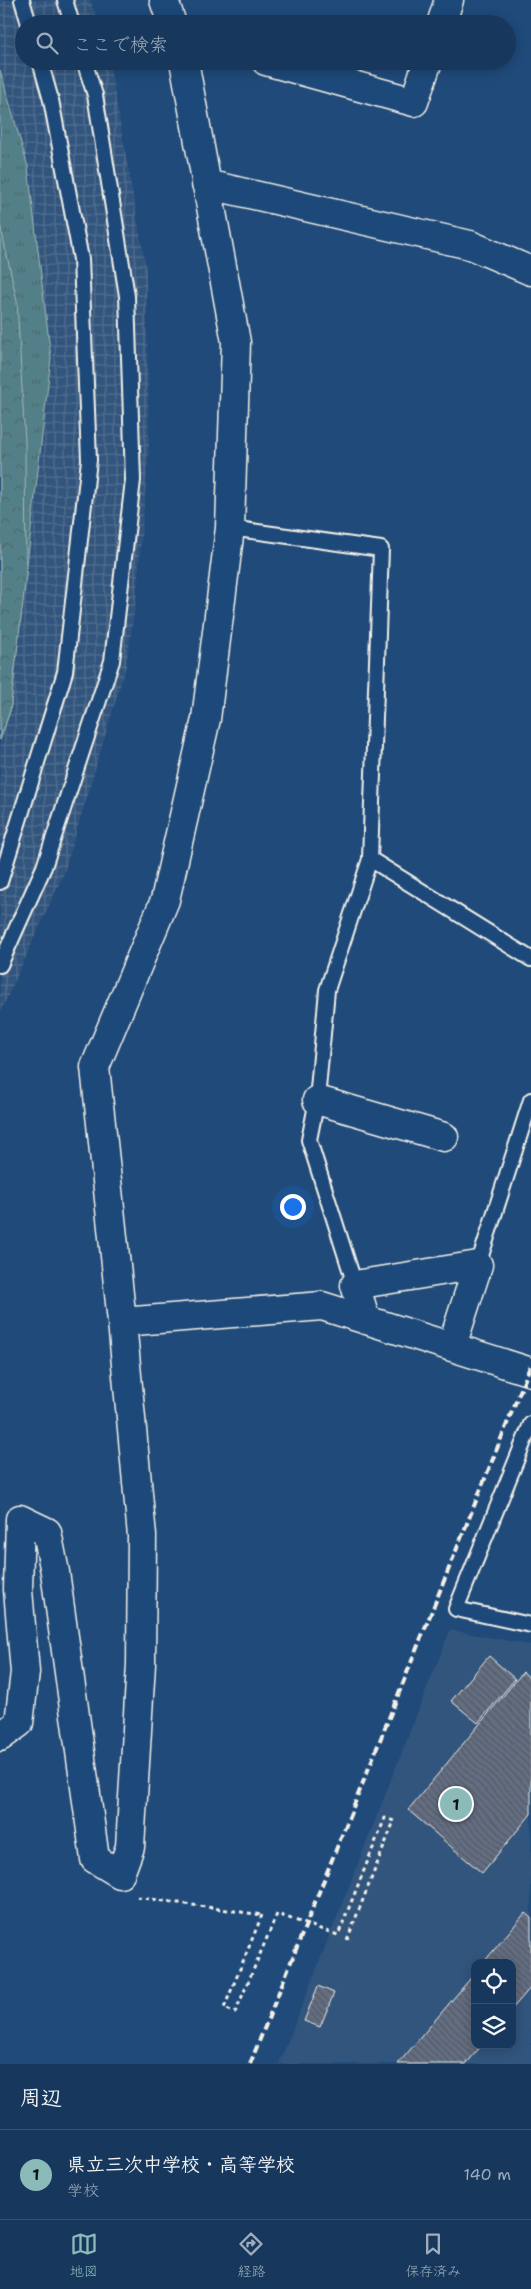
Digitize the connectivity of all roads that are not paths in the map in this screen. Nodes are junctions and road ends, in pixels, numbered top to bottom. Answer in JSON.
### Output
{"nodes":[{"id":1,"x":22,"y":0,"type":"edge"},
{"id":2,"x":65,"y":0,"type":"edge"},
{"id":3,"x":164,"y":0,"type":"edge"},
{"id":4,"x":449,"y":0,"type":"edge"},
{"id":5,"x":26,"y":15,"type":"edge"},
{"id":6,"x":69,"y":15,"type":"edge"},
{"id":7,"x":169,"y":15,"type":"edge"},
{"id":8,"x":444,"y":15,"type":"edge"},
{"id":9,"x":43,"y":70,"type":"edge"},
{"id":10,"x":87,"y":70,"type":"edge"},
{"id":11,"x":186,"y":70,"type":"edge"},
{"id":12,"x":298,"y":70,"type":"edge"},
{"id":13,"x":425,"y":70,"type":"edge"},
{"id":14,"x":206,"y":184,"type":"junction"},
{"id":15,"x":531,"y":271,"type":"edge"},
{"id":16,"x":230,"y":528,"type":"junction"},
{"id":17,"x":370,"y":859,"type":"junction"},
{"id":18,"x":0,"y":882,"type":"edge"},
{"id":19,"x":531,"y":959,"type":"edge"},
{"id":20,"x":0,"y":965,"type":"edge"},
{"id":21,"x":317,"y":1100,"type":"junction"},
{"id":22,"x":531,"y":1100,"type":"edge"},
{"id":23,"x":444,"y":1137,"type":"dead end"},
{"id":24,"x":478,"y":1265,"type":"junction"},
{"id":25,"x":354,"y":1284,"type":"junction"},
{"id":26,"x":366,"y":1320,"type":"junction"},
{"id":27,"x":122,"y":1322,"type":"junction"},
{"id":28,"x":452,"y":1346,"type":"junction"},
{"id":29,"x":531,"y":1372,"type":"edge"},
{"id":30,"x":531,"y":1424,"type":"edge"},
{"id":31,"x":531,"y":1625,"type":"edge"},
{"id":32,"x":0,"y":1737,"type":"edge"}],
"edges":[{"from":1,"to":5,"type":"lane"},
{"from":2,"to":6,"type":"lane"},
{"from":3,"to":7,"type":"street"},
{"from":4,"to":8,"type":"street"},
{"from":9,"to":18,"type":"lane"},
{"from":10,"to":20,"type":"lane"},
{"from":11,"to":14,"type":"street"},
{"from":12,"to":13,"type":"street"},
{"from":14,"to":15,"type":"street"},
{"from":14,"to":16,"type":"street"},
{"from":16,"to":17,"type":"lane"},
{"from":16,"to":27,"type":"street"},
{"from":17,"to":19,"type":"lane"},
{"from":17,"to":21,"type":"lane"},
{"from":21,"to":23,"type":"street"},
{"from":21,"to":25,"type":"lane"},
{"from":22,"to":24,"type":"lane"},
{"from":24,"to":25,"type":"street"},
{"from":24,"to":28,"type":"street"},
{"from":25,"to":26,"type":"street"},
{"from":26,"to":27,"type":"street"},
{"from":26,"to":28,"type":"street"},
{"from":27,"to":32,"type":"street"},
{"from":28,"to":29,"type":"street"},
{"from":30,"to":31,"type":"lane"}]}
